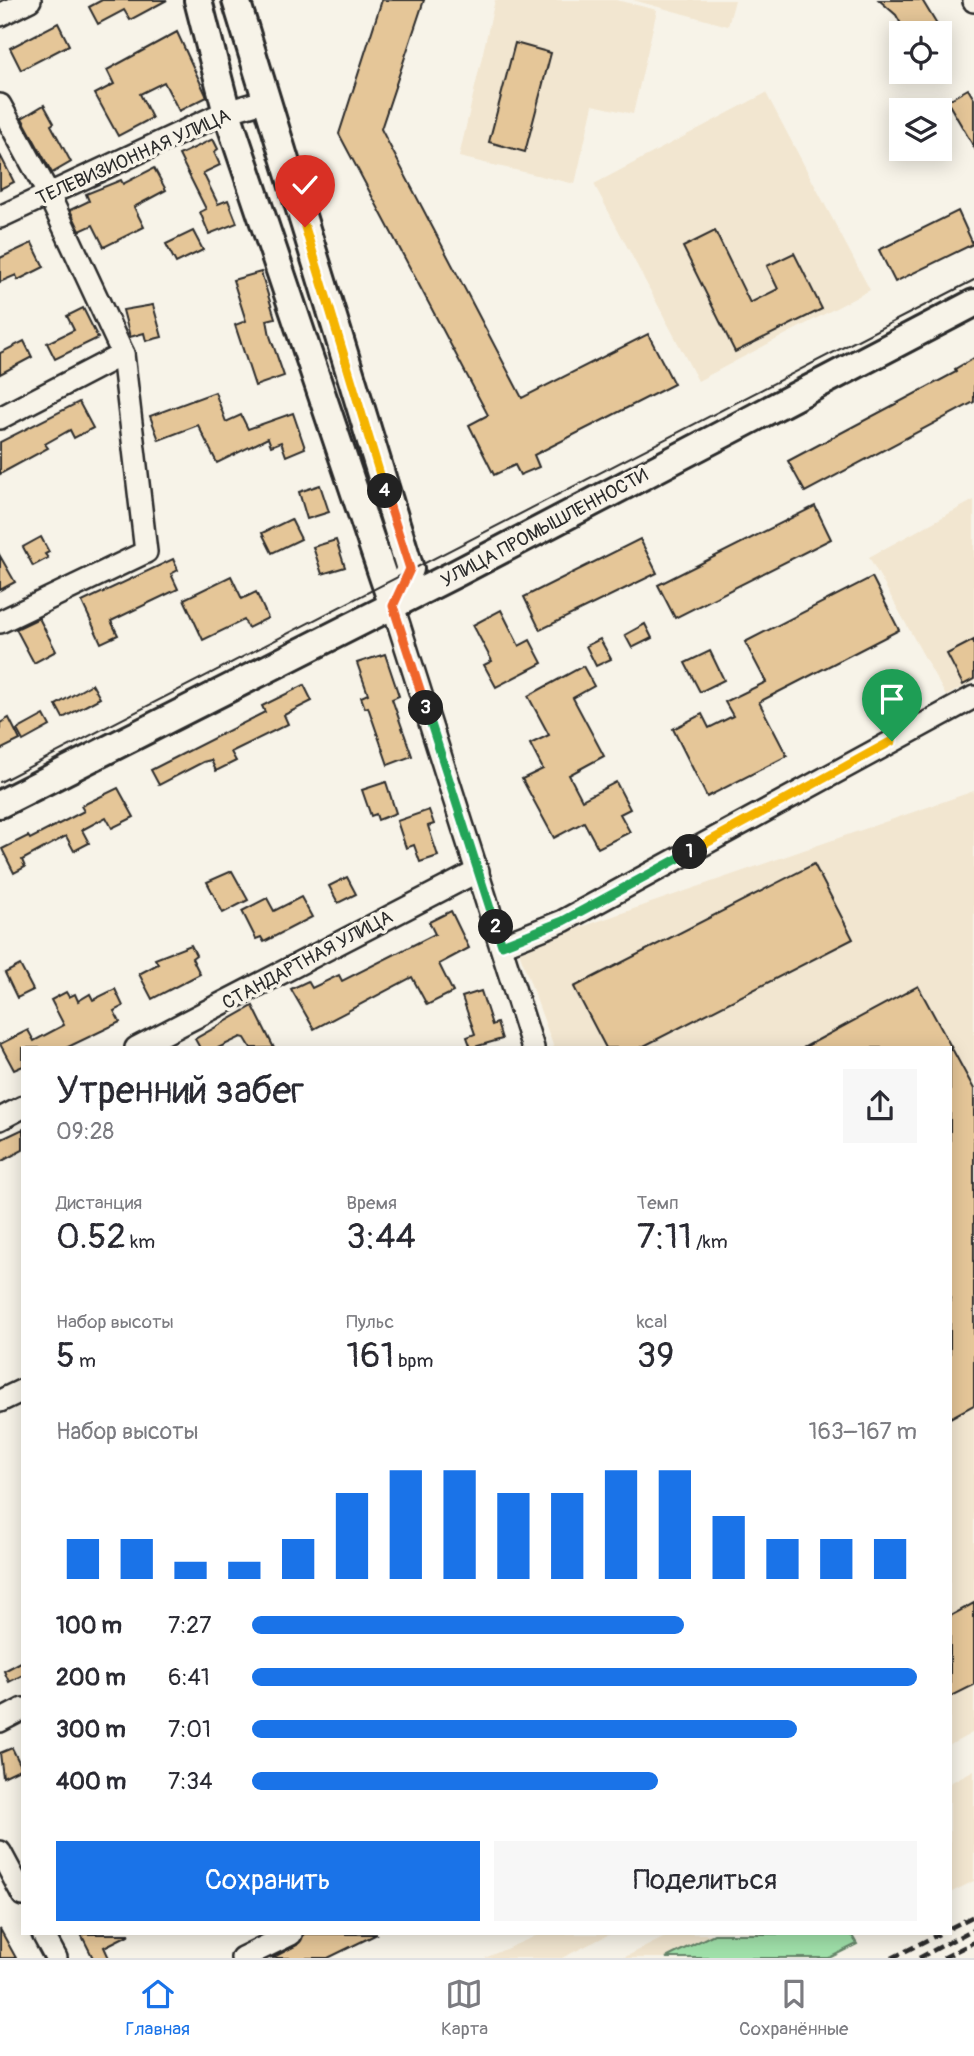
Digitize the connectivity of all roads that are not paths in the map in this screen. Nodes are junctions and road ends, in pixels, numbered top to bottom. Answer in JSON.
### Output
{"nodes":[{"id":1,"x":30,"y":0,"type":"edge"},
{"id":2,"x":198,"y":0,"type":"edge"},
{"id":3,"x":236,"y":0,"type":"edge"},
{"id":4,"x":0,"y":15,"type":"edge"},
{"id":5,"x":267,"y":100,"type":"junction"},
{"id":6,"x":0,"y":105,"type":"edge"},
{"id":7,"x":228,"y":113,"type":"junction"},
{"id":8,"x":48,"y":193,"type":"junction"},
{"id":9,"x":0,"y":217,"type":"edge"},
{"id":10,"x":305,"y":227,"type":"junction"},
{"id":11,"x":269,"y":239,"type":"junction"},
{"id":12,"x":974,"y":303,"type":"edge"},
{"id":13,"x":122,"y":354,"type":"junction"},
{"id":14,"x":0,"y":418,"type":"edge"},
{"id":15,"x":404,"y":553,"type":"junction"},
{"id":16,"x":457,"y":573,"type":"junction"},
{"id":17,"x":393,"y":606,"type":"junction"},
{"id":18,"x":0,"y":622,"type":"edge"},
{"id":19,"x":974,"y":696,"type":"edge"},
{"id":20,"x":0,"y":804,"type":"edge"},
{"id":21,"x":478,"y":871,"type":"junction"},
{"id":22,"x":502,"y":945,"type":"junction"},
{"id":23,"x":140,"y":1046,"type":"edge"},
{"id":24,"x":532,"y":1046,"type":"edge"},
{"id":25,"x":21,"y":1108,"type":"edge"},
{"id":26,"x":0,"y":1119,"type":"edge"},
{"id":27,"x":21,"y":1391,"type":"edge"},
{"id":28,"x":0,"y":1401,"type":"edge"},
{"id":29,"x":21,"y":1710,"type":"edge"},
{"id":30,"x":0,"y":1721,"type":"edge"},
{"id":31,"x":0,"y":1852,"type":"edge"},
{"id":32,"x":21,"y":1891,"type":"edge"},
{"id":33,"x":44,"y":1935,"type":"edge"},
{"id":34,"x":288,"y":1935,"type":"edge"},
{"id":35,"x":56,"y":1958,"type":"edge"},
{"id":36,"x":242,"y":1958,"type":"edge"}],
"edges":[{"from":1,"to":4,"type":"street"},
{"from":2,"to":7,"type":"main road"},
{"from":3,"to":5,"type":"main road"},
{"from":5,"to":7,"type":"street","name":"ТЕЛЕВИЗИОННАЯ УЛИЦА"},
{"from":5,"to":10,"type":"main road"},
{"from":6,"to":8,"type":"street"},
{"from":7,"to":8,"type":"street","name":"ТЕЛЕВИЗИОННАЯ УЛИЦА"},
{"from":7,"to":11,"type":"main road"},
{"from":8,"to":9,"type":"street","name":"ТЕЛЕВИЗИОННАЯ УЛИЦА"},
{"from":8,"to":13,"type":"street"},
{"from":10,"to":11,"type":"main road"},
{"from":10,"to":15,"type":"main road"},
{"from":11,"to":17,"type":"main road"},
{"from":12,"to":16,"type":"main road","name":"УЛИЦА ПРОМЫШЛЕННОСТИ"},
{"from":13,"to":14,"type":"street"},
{"from":13,"to":18,"type":"street"},
{"from":15,"to":16,"type":"main road"},
{"from":15,"to":17,"type":"main road"},
{"from":16,"to":17,"type":"main road","name":"УЛИЦА ПРОМЫШЛЕННОСТИ"},
{"from":17,"to":20,"type":"main road","name":"УЛИЦА ПРОМЫШЛЕННОСТИ"},
{"from":17,"to":21,"type":"street"},
{"from":19,"to":22,"type":"street"},
{"from":21,"to":22,"type":"street"},
{"from":21,"to":23,"type":"street","name":"СТАНДАРТНАЯ УЛИЦА"},
{"from":22,"to":24,"type":"street"},
{"from":25,"to":26,"type":"street"},
{"from":27,"to":28,"type":"street"},
{"from":29,"to":30,"type":"street"},
{"from":31,"to":32,"type":"street"},
{"from":33,"to":35,"type":"street"},
{"from":34,"to":36,"type":"street"}]}
